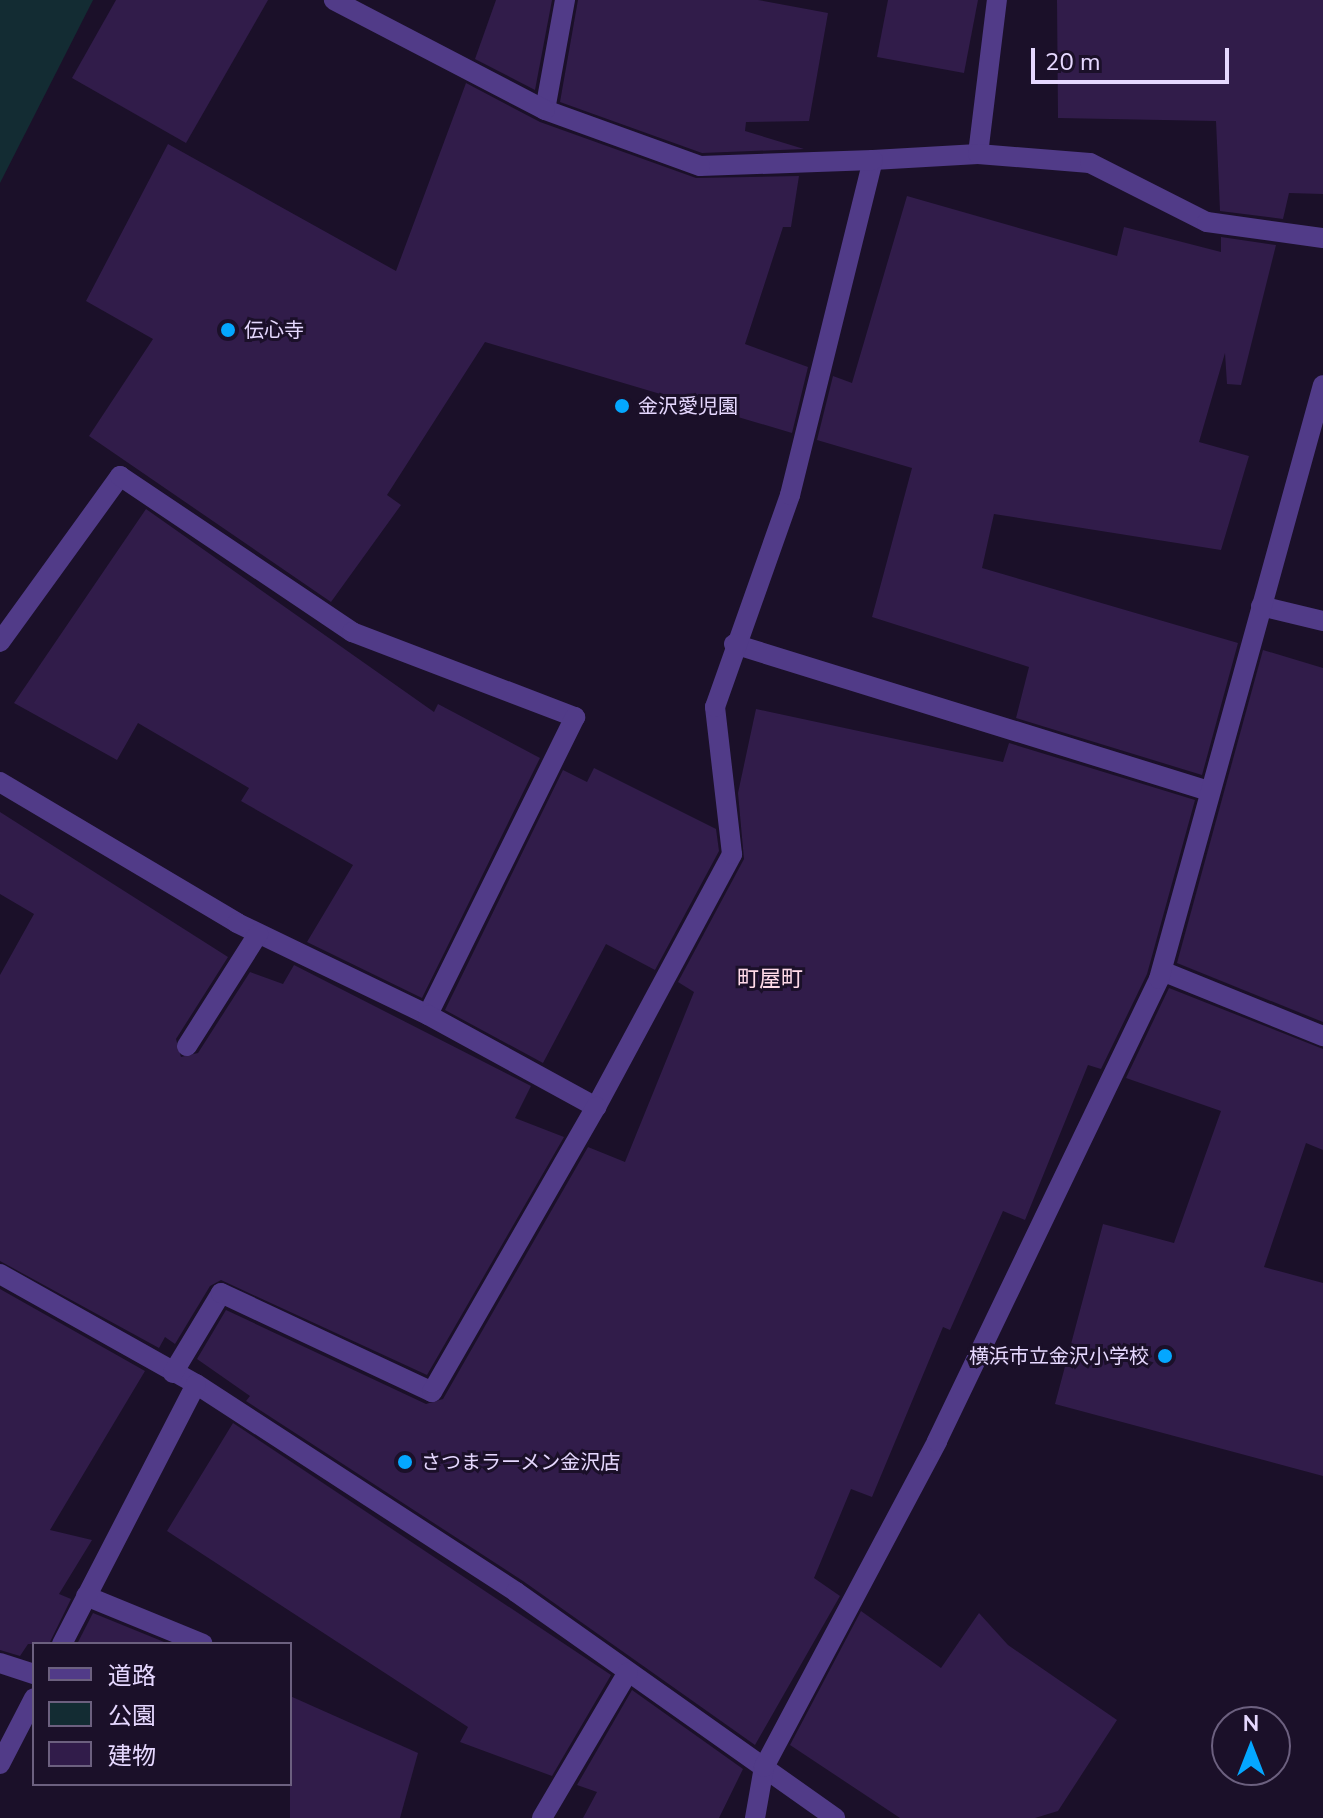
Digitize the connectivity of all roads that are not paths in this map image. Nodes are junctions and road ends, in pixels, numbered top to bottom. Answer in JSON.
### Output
{"nodes":[{"id":1,"x":334,"y":0,"type":"edge"},
{"id":2,"x":565,"y":0,"type":"edge"},
{"id":3,"x":997,"y":0,"type":"edge"},
{"id":4,"x":545,"y":110,"type":"junction"},
{"id":5,"x":978,"y":154,"type":"junction"},
{"id":6,"x":873,"y":160,"type":"junction"},
{"id":7,"x":1323,"y":238,"type":"edge"},
{"id":8,"x":1323,"y":385,"type":"edge"},
{"id":9,"x":1261,"y":606,"type":"junction"},
{"id":10,"x":1323,"y":621,"type":"edge"},
{"id":11,"x":0,"y":642,"type":"edge"},
{"id":12,"x":734,"y":644,"type":"junction"},
{"id":13,"x":0,"y":782,"type":"edge"},
{"id":14,"x":1209,"y":791,"type":"junction"},
{"id":15,"x":258,"y":934,"type":"junction"},
{"id":16,"x":1162,"y":971,"type":"junction"},
{"id":17,"x":428,"y":1015,"type":"junction"},
{"id":18,"x":1323,"y":1036,"type":"edge"},
{"id":19,"x":187,"y":1046,"type":"dead end"},
{"id":20,"x":596,"y":1107,"type":"junction"},
{"id":21,"x":0,"y":1274,"type":"edge"},
{"id":22,"x":173,"y":1373,"type":"junction"},
{"id":23,"x":196,"y":1384,"type":"junction"},
{"id":24,"x":86,"y":1596,"type":"junction"},
{"id":25,"x":63,"y":1642,"type":"edge"},
{"id":26,"x":198,"y":1642,"type":"edge"},
{"id":27,"x":0,"y":1663,"type":"edge"},
{"id":28,"x":628,"y":1672,"type":"junction"},
{"id":29,"x":32,"y":1673,"type":"edge"},
{"id":30,"x":32,"y":1702,"type":"edge"},
{"id":31,"x":0,"y":1764,"type":"edge"},
{"id":32,"x":764,"y":1767,"type":"junction"},
{"id":33,"x":542,"y":1818,"type":"edge"},
{"id":34,"x":755,"y":1818,"type":"edge"},
{"id":35,"x":835,"y":1818,"type":"edge"}],
"edges":[{"from":1,"to":4,"type":"street"},
{"from":2,"to":4,"type":"street"},
{"from":3,"to":5,"type":"street"},
{"from":4,"to":6,"type":"street"},
{"from":5,"to":6,"type":"street"},
{"from":5,"to":7,"type":"street"},
{"from":6,"to":12,"type":"street"},
{"from":8,"to":9,"type":"street"},
{"from":9,"to":10,"type":"street"},
{"from":9,"to":14,"type":"street"},
{"from":11,"to":17,"type":"street"},
{"from":12,"to":14,"type":"street"},
{"from":12,"to":20,"type":"street"},
{"from":13,"to":15,"type":"street"},
{"from":14,"to":16,"type":"street"},
{"from":15,"to":17,"type":"street"},
{"from":15,"to":19,"type":"street"},
{"from":16,"to":18,"type":"street"},
{"from":16,"to":32,"type":"street"},
{"from":17,"to":20,"type":"street"},
{"from":20,"to":22,"type":"street"},
{"from":21,"to":22,"type":"street"},
{"from":22,"to":23,"type":"street"},
{"from":23,"to":24,"type":"street"},
{"from":23,"to":28,"type":"street"},
{"from":24,"to":25,"type":"street"},
{"from":24,"to":26,"type":"street"},
{"from":27,"to":29,"type":"street"},
{"from":28,"to":32,"type":"street"},
{"from":28,"to":33,"type":"street"},
{"from":30,"to":31,"type":"street"},
{"from":32,"to":34,"type":"street"},
{"from":32,"to":35,"type":"street"}]}
